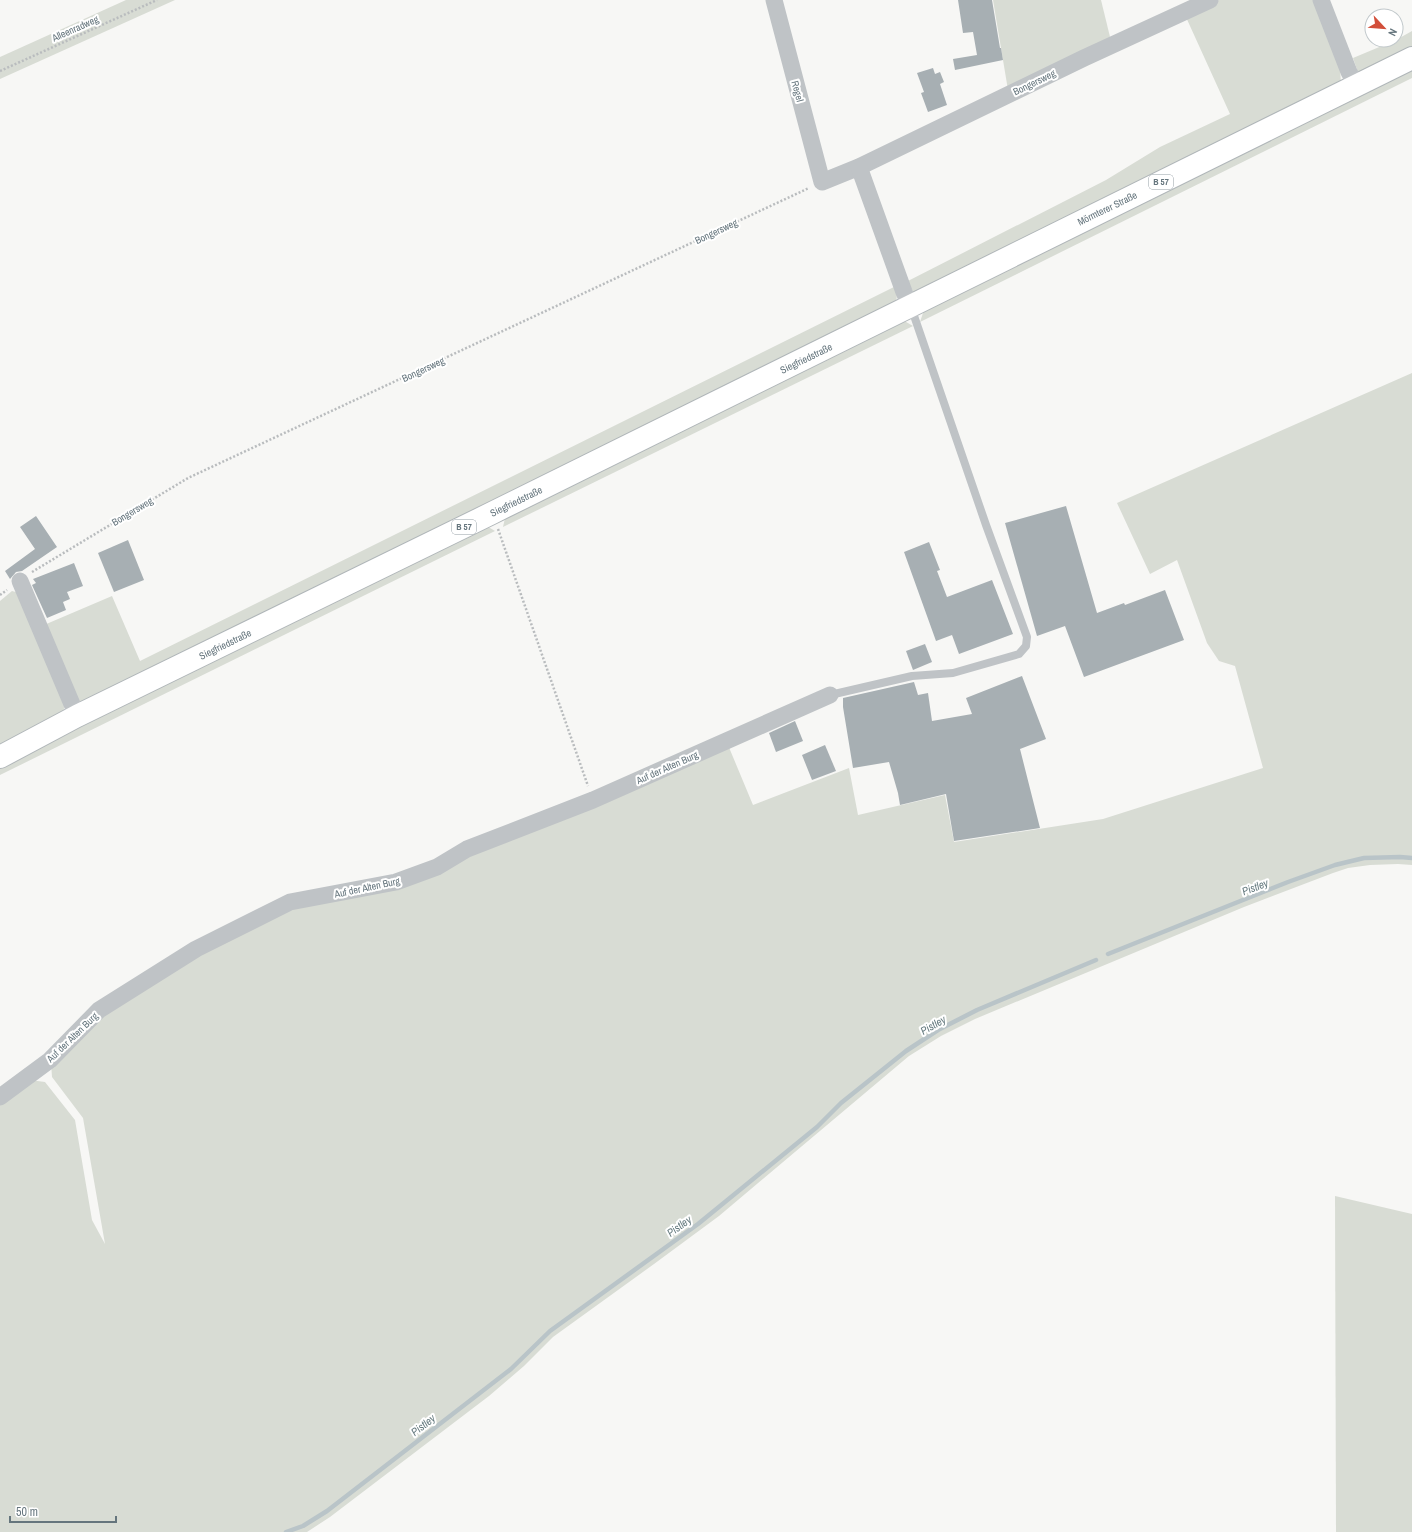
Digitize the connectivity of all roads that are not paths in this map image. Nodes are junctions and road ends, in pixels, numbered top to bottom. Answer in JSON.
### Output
{"nodes":[{"id":1,"x":774,"y":0,"type":"edge"},
{"id":2,"x":1210,"y":0,"type":"edge"},
{"id":3,"x":1320,"y":0,"type":"edge"},
{"id":4,"x":1412,"y":58,"type":"edge"},
{"id":5,"x":1356,"y":86,"type":"junction"},
{"id":6,"x":859,"y":167,"type":"junction"},
{"id":7,"x":822,"y":182,"type":"joint"},
{"id":8,"x":910,"y":306,"type":"junction"},
{"id":9,"x":20,"y":581,"type":"road end"},
{"id":10,"x":830,"y":695,"type":"joint"},
{"id":11,"x":77,"y":716,"type":"junction"},
{"id":12,"x":0,"y":757,"type":"edge"},
{"id":13,"x":0,"y":1097,"type":"edge"}],
"edges":[{"from":1,"to":7,"type":"street","name":"Regel"},
{"from":2,"to":6,"type":"street","name":"Bongersweg"},
{"from":3,"to":5,"type":"street"},
{"from":4,"to":5,"type":"main road","name":"Mörmterer Straße","number":"B 57"},
{"from":5,"to":8,"type":"main road","name":"Mörmterer Straße","number":"B 57"},
{"from":6,"to":7,"type":"street","name":"Bongersweg"},
{"from":6,"to":8,"type":"street"},
{"from":8,"to":10,"type":"lane"},
{"from":8,"to":11,"type":"main road","name":"Siegfriedstraße","number":"B 57"},
{"from":9,"to":11,"type":"street"},
{"from":10,"to":13,"type":"street","name":"Auf der Alten Burg"},
{"from":11,"to":12,"type":"main road","name":"Siegfriedstraße","number":"B 57"}]}
